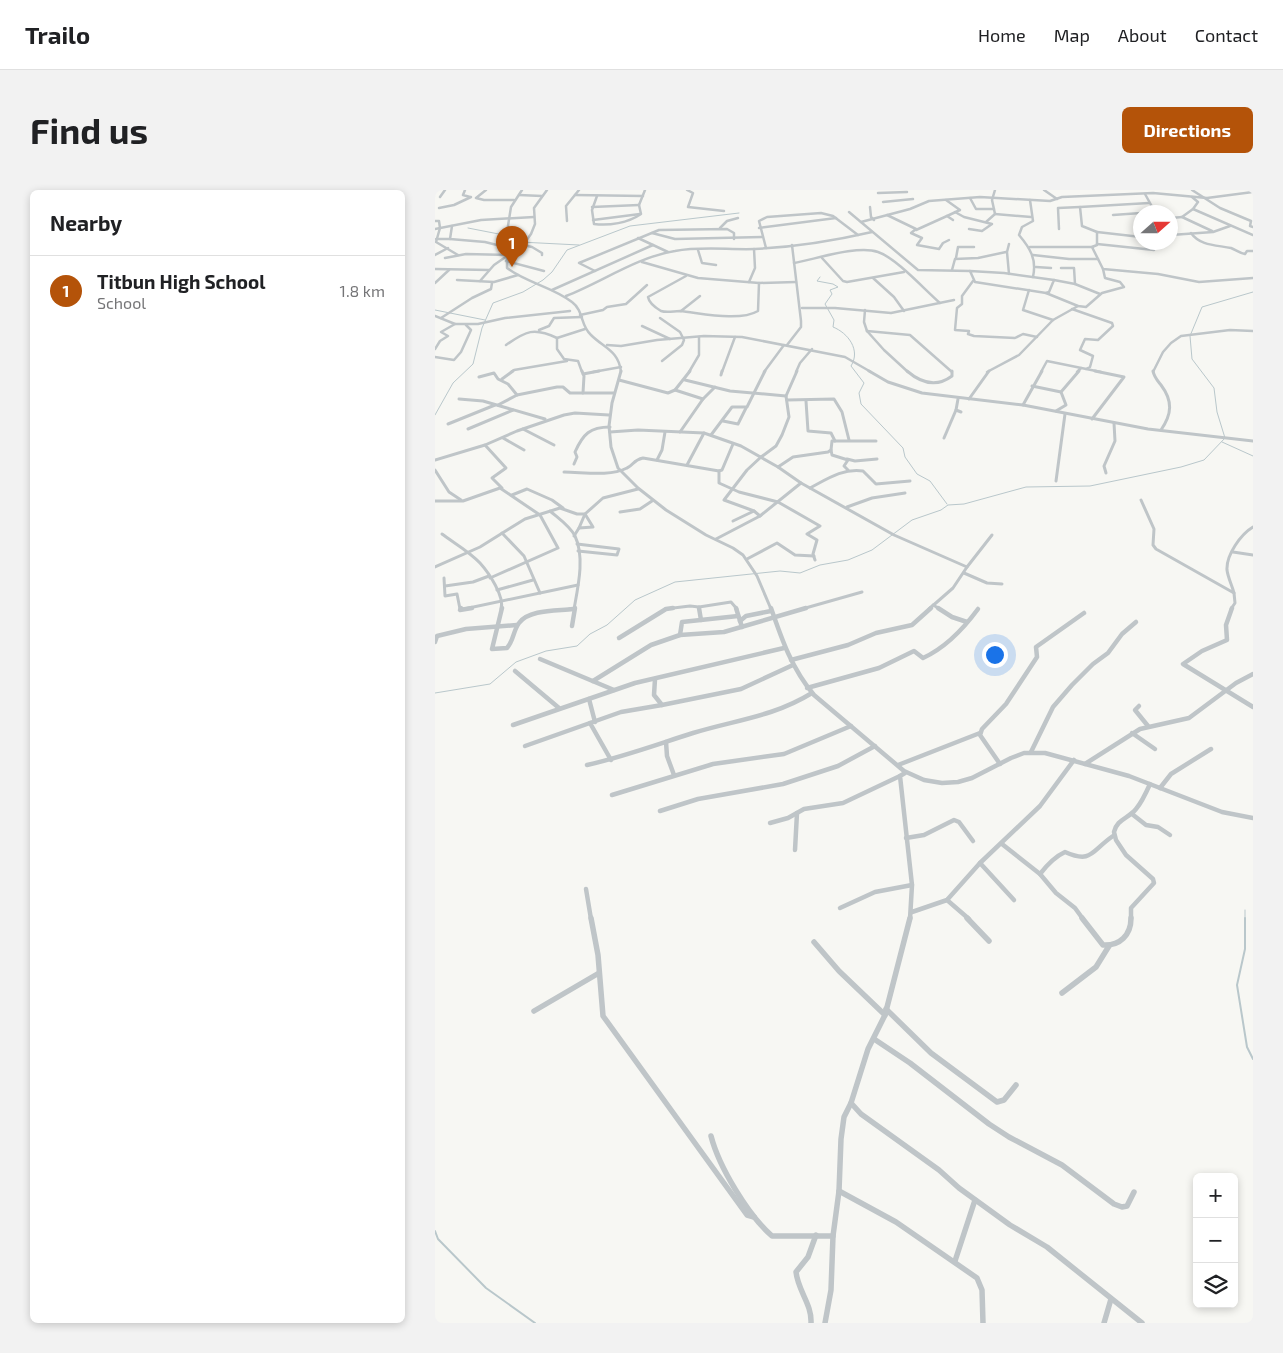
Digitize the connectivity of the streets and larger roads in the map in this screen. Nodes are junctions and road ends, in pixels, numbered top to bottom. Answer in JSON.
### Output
{"nodes":[{"id":1,"x":445,"y":190,"type":"edge"},
{"id":2,"x":465,"y":190,"type":"edge"},
{"id":3,"x":486,"y":190,"type":"edge"},
{"id":4,"x":521,"y":190,"type":"edge"},
{"id":5,"x":547,"y":190,"type":"edge"},
{"id":6,"x":579,"y":190,"type":"edge"},
{"id":7,"x":645,"y":190,"type":"edge"},
{"id":8,"x":687,"y":190,"type":"edge"},
{"id":9,"x":995,"y":190,"type":"edge"},
{"id":10,"x":1044,"y":190,"type":"edge"},
{"id":11,"x":1159,"y":190,"type":"edge"},
{"id":12,"x":1191,"y":190,"type":"edge"},
{"id":13,"x":907,"y":191,"type":"edge"},
{"id":14,"x":1091,"y":192,"type":"dead end"},
{"id":15,"x":1253,"y":192,"type":"edge"},
{"id":16,"x":878,"y":193,"type":"dead end"},
{"id":17,"x":575,"y":194,"type":"junction"},
{"id":18,"x":1145,"y":194,"type":"junction"},
{"id":19,"x":1162,"y":194,"type":"junction"},
{"id":20,"x":519,"y":196,"type":"junction"},
{"id":21,"x":542,"y":196,"type":"junction"},
{"id":22,"x":597,"y":196,"type":"junction"},
{"id":23,"x":643,"y":196,"type":"junction"},
{"id":24,"x":440,"y":197,"type":"dead end"},
{"id":25,"x":471,"y":197,"type":"junction"},
{"id":26,"x":1091,"y":197,"type":"junction"},
{"id":27,"x":1192,"y":197,"type":"junction"},
{"id":28,"x":476,"y":198,"type":"junction"},
{"id":29,"x":970,"y":198,"type":"junction"},
{"id":30,"x":993,"y":198,"type":"junction"},
{"id":31,"x":1202,"y":198,"type":"junction"},
{"id":32,"x":913,"y":199,"type":"junction"},
{"id":33,"x":514,"y":200,"type":"junction"},
{"id":34,"x":946,"y":200,"type":"junction"},
{"id":35,"x":1030,"y":200,"type":"junction"},
{"id":36,"x":1056,"y":200,"type":"junction"},
{"id":37,"x":883,"y":202,"type":"dead end"},
{"id":38,"x":1149,"y":204,"type":"joint"},
{"id":39,"x":639,"y":205,"type":"junction"},
{"id":40,"x":919,"y":205,"type":"junction"},
{"id":41,"x":870,"y":206,"type":"dead end"},
{"id":42,"x":592,"y":207,"type":"junction"},
{"id":43,"x":1080,"y":207,"type":"junction"},
{"id":44,"x":439,"y":208,"type":"dead end"},
{"id":45,"x":994,"y":208,"type":"junction"},
{"id":46,"x":1058,"y":208,"type":"junction"},
{"id":47,"x":1193,"y":210,"type":"junction"},
{"id":48,"x":725,"y":211,"type":"dead end"},
{"id":49,"x":849,"y":212,"type":"dead end"},
{"id":50,"x":955,"y":212,"type":"junction"},
{"id":51,"x":640,"y":214,"type":"junction"},
{"id":52,"x":995,"y":214,"type":"junction"},
{"id":53,"x":1133,"y":214,"type":"edge"},
{"id":54,"x":887,"y":215,"type":"junction"},
{"id":55,"x":1113,"y":215,"type":"dead end"},
{"id":56,"x":947,"y":216,"type":"junction"},
{"id":57,"x":534,"y":217,"type":"junction"},
{"id":58,"x":1031,"y":217,"type":"junction"},
{"id":59,"x":1178,"y":217,"type":"edge"},
{"id":60,"x":1182,"y":217,"type":"junction"},
{"id":61,"x":738,"y":218,"type":"dead end"},
{"id":62,"x":836,"y":218,"type":"junction"},
{"id":63,"x":510,"y":219,"type":"junction"},
{"id":64,"x":593,"y":220,"type":"junction"},
{"id":65,"x":874,"y":220,"type":"junction"},
{"id":66,"x":953,"y":220,"type":"dead end"},
{"id":67,"x":435,"y":221,"type":"edge"},
{"id":68,"x":567,"y":221,"type":"dead end"},
{"id":69,"x":861,"y":222,"type":"junction"},
{"id":70,"x":986,"y":222,"type":"junction"},
{"id":71,"x":452,"y":226,"type":"junction"},
{"id":72,"x":1230,"y":226,"type":"junction"},
{"id":73,"x":1253,"y":227,"type":"edge"},
{"id":74,"x":440,"y":228,"type":"junction"},
{"id":75,"x":720,"y":228,"type":"junction"},
{"id":76,"x":759,"y":228,"type":"junction"},
{"id":77,"x":435,"y":229,"type":"edge"},
{"id":78,"x":1059,"y":229,"type":"dead end"},
{"id":79,"x":916,"y":230,"type":"junction"},
{"id":80,"x":969,"y":230,"type":"dead end"},
{"id":81,"x":507,"y":232,"type":"dead end"},
{"id":82,"x":872,"y":232,"type":"junction"},
{"id":83,"x":1097,"y":232,"type":"junction"},
{"id":84,"x":1213,"y":232,"type":"junction"},
{"id":85,"x":652,"y":233,"type":"junction"},
{"id":86,"x":1191,"y":233,"type":"junction"},
{"id":87,"x":1178,"y":234,"type":"edge"},
{"id":88,"x":858,"y":235,"type":"junction"},
{"id":89,"x":1253,"y":235,"type":"edge"},
{"id":90,"x":1133,"y":236,"type":"edge"},
{"id":91,"x":762,"y":237,"type":"junction"},
{"id":92,"x":638,"y":238,"type":"junction"},
{"id":93,"x":450,"y":239,"type":"junction"},
{"id":94,"x":734,"y":239,"type":"junction"},
{"id":95,"x":435,"y":240,"type":"edge"},
{"id":96,"x":949,"y":240,"type":"dead end"},
{"id":97,"x":1009,"y":244,"type":"dead end"},
{"id":98,"x":1097,"y":244,"type":"junction"},
{"id":99,"x":523,"y":245,"type":"junction"},
{"id":100,"x":653,"y":245,"type":"junction"},
{"id":101,"x":792,"y":245,"type":"junction"},
{"id":102,"x":974,"y":247,"type":"dead end"},
{"id":103,"x":1030,"y":247,"type":"junction"},
{"id":104,"x":1093,"y":247,"type":"junction"},
{"id":105,"x":448,"y":248,"type":"junction"},
{"id":106,"x":766,"y":248,"type":"junction"},
{"id":107,"x":1133,"y":248,"type":"edge"},
{"id":108,"x":754,"y":249,"type":"junction"},
{"id":109,"x":517,"y":250,"type":"junction"},
{"id":110,"x":698,"y":250,"type":"junction"},
{"id":111,"x":1253,"y":251,"type":"edge"},
{"id":112,"x":668,"y":252,"type":"junction"},
{"id":113,"x":1006,"y":252,"type":"junction"},
{"id":114,"x":435,"y":254,"type":"edge"},
{"id":115,"x":1033,"y":254,"type":"junction"},
{"id":116,"x":458,"y":255,"type":"junction"},
{"id":117,"x":542,"y":255,"type":"dead end"},
{"id":118,"x":508,"y":256,"type":"junction"},
{"id":119,"x":445,"y":258,"type":"dead end"},
{"id":120,"x":822,"y":258,"type":"junction"},
{"id":121,"x":956,"y":258,"type":"junction"},
{"id":122,"x":1098,"y":259,"type":"junction"},
{"id":123,"x":506,"y":262,"type":"junction"},
{"id":124,"x":641,"y":262,"type":"junction"},
{"id":125,"x":794,"y":263,"type":"junction"},
{"id":126,"x":716,"y":266,"type":"dead end"},
{"id":127,"x":1036,"y":267,"type":"junction"},
{"id":128,"x":1051,"y":268,"type":"dead end"},
{"id":129,"x":1061,"y":268,"type":"dead end"},
{"id":130,"x":1103,"y":269,"type":"junction"},
{"id":131,"x":435,"y":270,"type":"edge"},
{"id":132,"x":449,"y":270,"type":"junction"},
{"id":133,"x":489,"y":270,"type":"junction"},
{"id":134,"x":952,"y":270,"type":"junction"},
{"id":135,"x":544,"y":271,"type":"dead end"},
{"id":136,"x":595,"y":271,"type":"junction"},
{"id":137,"x":970,"y":271,"type":"junction"},
{"id":138,"x":904,"y":272,"type":"junction"},
{"id":139,"x":1009,"y":274,"type":"junction"},
{"id":140,"x":518,"y":275,"type":"junction"},
{"id":141,"x":686,"y":276,"type":"junction"},
{"id":142,"x":1033,"y":277,"type":"junction"},
{"id":143,"x":873,"y":278,"type":"junction"},
{"id":144,"x":1253,"y":278,"type":"edge"},
{"id":145,"x":457,"y":280,"type":"dead end"},
{"id":146,"x":1053,"y":280,"type":"junction"},
{"id":147,"x":480,"y":281,"type":"junction"},
{"id":148,"x":973,"y":281,"type":"junction"},
{"id":149,"x":749,"y":282,"type":"junction"},
{"id":150,"x":796,"y":282,"type":"junction"},
{"id":151,"x":435,"y":283,"type":"edge"},
{"id":152,"x":492,"y":283,"type":"junction"},
{"id":153,"x":759,"y":283,"type":"junction"},
{"id":154,"x":1075,"y":284,"type":"junction"},
{"id":155,"x":647,"y":285,"type":"dead end"},
{"id":156,"x":552,"y":290,"type":"junction"},
{"id":157,"x":1029,"y":290,"type":"junction"},
{"id":158,"x":1046,"y":293,"type":"junction"},
{"id":159,"x":1100,"y":294,"type":"junction"},
{"id":160,"x":566,"y":296,"type":"junction"},
{"id":161,"x":700,"y":296,"type":"dead end"},
{"id":162,"x":954,"y":300,"type":"dead end"},
{"id":163,"x":940,"y":303,"type":"junction"},
{"id":164,"x":1078,"y":306,"type":"junction"},
{"id":165,"x":801,"y":308,"type":"junction"},
{"id":166,"x":1072,"y":309,"type":"junction"},
{"id":167,"x":865,"y":310,"type":"junction"},
{"id":168,"x":681,"y":311,"type":"junction"},
{"id":169,"x":904,"y":311,"type":"junction"},
{"id":170,"x":570,"y":312,"type":"dead end"},
{"id":171,"x":435,"y":316,"type":"edge"},
{"id":172,"x":581,"y":316,"type":"junction"},
{"id":173,"x":441,"y":318,"type":"junction"},
{"id":174,"x":660,"y":318,"type":"dead end"},
{"id":175,"x":1053,"y":320,"type":"junction"},
{"id":176,"x":455,"y":324,"type":"junction"},
{"id":177,"x":465,"y":324,"type":"junction"},
{"id":178,"x":642,"y":326,"type":"dead end"},
{"id":179,"x":585,"y":329,"type":"junction"},
{"id":180,"x":543,"y":330,"type":"junction"},
{"id":181,"x":867,"y":331,"type":"junction"},
{"id":182,"x":1253,"y":331,"type":"edge"},
{"id":183,"x":699,"y":337,"type":"junction"},
{"id":184,"x":735,"y":337,"type":"junction"},
{"id":185,"x":1037,"y":337,"type":"junction"},
{"id":186,"x":557,"y":338,"type":"junction"},
{"id":187,"x":684,"y":338,"type":"junction"},
{"id":188,"x":670,"y":339,"type":"junction"},
{"id":189,"x":506,"y":345,"type":"dead end"},
{"id":190,"x":785,"y":345,"type":"junction"},
{"id":191,"x":613,"y":348,"type":"junction"},
{"id":192,"x":435,"y":349,"type":"edge"},
{"id":193,"x":812,"y":349,"type":"junction"},
{"id":194,"x":435,"y":357,"type":"edge"},
{"id":195,"x":568,"y":361,"type":"junction"},
{"id":196,"x":662,"y":361,"type":"dead end"},
{"id":197,"x":621,"y":368,"type":"junction"},
{"id":198,"x":1083,"y":369,"type":"junction"},
{"id":199,"x":583,"y":374,"type":"junction"},
{"id":200,"x":721,"y":375,"type":"dead end"},
{"id":201,"x":479,"y":377,"type":"dead end"},
{"id":202,"x":502,"y":379,"type":"junction"},
{"id":203,"x":619,"y":380,"type":"junction"},
{"id":204,"x":685,"y":380,"type":"junction"},
{"id":205,"x":1032,"y":386,"type":"junction"},
{"id":206,"x":715,"y":387,"type":"junction"},
{"id":207,"x":675,"y":390,"type":"junction"},
{"id":208,"x":583,"y":392,"type":"junction"},
{"id":209,"x":1061,"y":392,"type":"junction"},
{"id":210,"x":614,"y":393,"type":"junction"},
{"id":211,"x":753,"y":394,"type":"junction"},
{"id":212,"x":517,"y":395,"type":"junction"},
{"id":213,"x":787,"y":398,"type":"junction"},
{"id":214,"x":459,"y":399,"type":"dead end"},
{"id":215,"x":703,"y":399,"type":"junction"},
{"id":216,"x":958,"y":399,"type":"junction"},
{"id":217,"x":969,"y":399,"type":"junction"},
{"id":218,"x":806,"y":401,"type":"junction"},
{"id":219,"x":497,"y":405,"type":"junction"},
{"id":220,"x":1023,"y":405,"type":"junction"},
{"id":221,"x":746,"y":408,"type":"junction"},
{"id":222,"x":514,"y":410,"type":"junction"},
{"id":223,"x":956,"y":410,"type":"junction"},
{"id":224,"x":1056,"y":411,"type":"junction"},
{"id":225,"x":961,"y":412,"type":"dead end"},
{"id":226,"x":1065,"y":414,"type":"junction"},
{"id":227,"x":609,"y":415,"type":"junction"},
{"id":228,"x":1092,"y":419,"type":"junction"},
{"id":229,"x":547,"y":420,"type":"junction"},
{"id":230,"x":723,"y":420,"type":"junction"},
{"id":231,"x":1114,"y":423,"type":"junction"},
{"id":232,"x":448,"y":424,"type":"dead end"},
{"id":233,"x":523,"y":428,"type":"junction"},
{"id":234,"x":468,"y":429,"type":"dead end"},
{"id":235,"x":610,"y":429,"type":"junction"},
{"id":236,"x":1161,"y":430,"type":"junction"},
{"id":237,"x":665,"y":432,"type":"junction"},
{"id":238,"x":680,"y":432,"type":"junction"},
{"id":239,"x":704,"y":433,"type":"junction"},
{"id":240,"x":711,"y":436,"type":"junction"},
{"id":241,"x":503,"y":438,"type":"junction"},
{"id":242,"x":944,"y":438,"type":"dead end"},
{"id":243,"x":849,"y":440,"type":"junction"},
{"id":244,"x":835,"y":441,"type":"junction"},
{"id":245,"x":877,"y":441,"type":"dead end"},
{"id":246,"x":1253,"y":441,"type":"edge"},
{"id":247,"x":733,"y":444,"type":"junction"},
{"id":248,"x":485,"y":445,"type":"junction"},
{"id":249,"x":554,"y":445,"type":"dead end"},
{"id":250,"x":525,"y":450,"type":"dead end"},
{"id":251,"x":831,"y":450,"type":"junction"},
{"id":252,"x":761,"y":457,"type":"junction"},
{"id":253,"x":846,"y":459,"type":"junction"},
{"id":254,"x":877,"y":459,"type":"dead end"},
{"id":255,"x":436,"y":460,"type":"edge"},
{"id":256,"x":657,"y":460,"type":"junction"},
{"id":257,"x":574,"y":464,"type":"dead end"},
{"id":258,"x":687,"y":465,"type":"junction"},
{"id":259,"x":778,"y":467,"type":"junction"},
{"id":260,"x":435,"y":470,"type":"edge"},
{"id":261,"x":847,"y":470,"type":"junction"},
{"id":262,"x":620,"y":471,"type":"junction"},
{"id":263,"x":719,"y":471,"type":"junction"},
{"id":264,"x":564,"y":472,"type":"dead end"},
{"id":265,"x":1106,"y":473,"type":"dead end"},
{"id":266,"x":910,"y":481,"type":"dead end"},
{"id":267,"x":1057,"y":481,"type":"dead end"},
{"id":268,"x":801,"y":483,"type":"junction"},
{"id":269,"x":502,"y":488,"type":"junction"},
{"id":270,"x":810,"y":488,"type":"junction"},
{"id":271,"x":638,"y":489,"type":"junction"},
{"id":272,"x":733,"y":490,"type":"junction"},
{"id":273,"x":905,"y":493,"type":"dead end"},
{"id":274,"x":512,"y":494,"type":"junction"},
{"id":275,"x":1141,"y":500,"type":"dead end"},
{"id":276,"x":435,"y":501,"type":"edge"},
{"id":277,"x":463,"y":501,"type":"junction"},
{"id":278,"x":652,"y":501,"type":"junction"},
{"id":279,"x":778,"y":502,"type":"junction"},
{"id":280,"x":563,"y":508,"type":"junction"},
{"id":281,"x":847,"y":508,"type":"junction"},
{"id":282,"x":550,"y":511,"type":"junction"},
{"id":283,"x":754,"y":511,"type":"junction"},
{"id":284,"x":620,"y":512,"type":"dead end"},
{"id":285,"x":585,"y":514,"type":"junction"},
{"id":286,"x":540,"y":515,"type":"junction"},
{"id":287,"x":760,"y":516,"type":"junction"},
{"id":288,"x":733,"y":521,"type":"dead end"},
{"id":289,"x":1253,"y":527,"type":"edge"},
{"id":290,"x":502,"y":532,"type":"junction"},
{"id":291,"x":576,"y":532,"type":"junction"},
{"id":292,"x":442,"y":534,"type":"dead end"},
{"id":293,"x":992,"y":535,"type":"dead end"},
{"id":294,"x":494,"y":538,"type":"junction"},
{"id":295,"x":509,"y":539,"type":"junction"},
{"id":296,"x":715,"y":539,"type":"junction"},
{"id":297,"x":577,"y":544,"type":"junction"},
{"id":298,"x":579,"y":552,"type":"junction"},
{"id":299,"x":1233,"y":552,"type":"junction"},
{"id":300,"x":467,"y":553,"type":"junction"},
{"id":301,"x":1253,"y":555,"type":"edge"},
{"id":302,"x":747,"y":559,"type":"junction"},
{"id":303,"x":526,"y":561,"type":"junction"},
{"id":304,"x":435,"y":567,"type":"edge"},
{"id":305,"x":967,"y":567,"type":"junction"},
{"id":306,"x":964,"y":573,"type":"junction"},
{"id":307,"x":490,"y":577,"type":"junction"},
{"id":308,"x":444,"y":578,"type":"dead end"},
{"id":309,"x":533,"y":580,"type":"junction"},
{"id":310,"x":1002,"y":584,"type":"dead end"},
{"id":311,"x":578,"y":585,"type":"junction"},
{"id":312,"x":445,"y":586,"type":"junction"},
{"id":313,"x":497,"y":590,"type":"junction"},
{"id":314,"x":862,"y":592,"type":"dead end"},
{"id":315,"x":540,"y":593,"type":"junction"},
{"id":316,"x":1234,"y":593,"type":"junction"},
{"id":317,"x":503,"y":603,"type":"junction"},
{"id":318,"x":933,"y":605,"type":"junction"},
{"id":319,"x":699,"y":607,"type":"junction"},
{"id":320,"x":573,"y":609,"type":"junction"},
{"id":321,"x":978,"y":609,"type":"dead end"},
{"id":322,"x":771,"y":612,"type":"junction"},
{"id":323,"x":1084,"y":612,"type":"dead end"},
{"id":324,"x":738,"y":616,"type":"junction"},
{"id":325,"x":773,"y":618,"type":"junction"},
{"id":326,"x":701,"y":620,"type":"junction"},
{"id":327,"x":740,"y":621,"type":"junction"},
{"id":328,"x":967,"y":622,"type":"junction"},
{"id":329,"x":1136,"y":622,"type":"dead end"},
{"id":330,"x":517,"y":624,"type":"junction"},
{"id":331,"x":499,"y":626,"type":"junction"},
{"id":332,"x":572,"y":626,"type":"dead end"},
{"id":333,"x":742,"y":627,"type":"junction"},
{"id":334,"x":680,"y":635,"type":"junction"},
{"id":335,"x":436,"y":637,"type":"edge"},
{"id":336,"x":619,"y":638,"type":"dead end"},
{"id":337,"x":435,"y":642,"type":"edge"},
{"id":338,"x":784,"y":648,"type":"junction"},
{"id":339,"x":540,"y":659,"type":"dead end"},
{"id":340,"x":791,"y":660,"type":"junction"},
{"id":341,"x":793,"y":665,"type":"junction"},
{"id":342,"x":515,"y":671,"type":"dead end"},
{"id":343,"x":1253,"y":674,"type":"edge"},
{"id":344,"x":655,"y":679,"type":"junction"},
{"id":345,"x":593,"y":681,"type":"junction"},
{"id":346,"x":807,"y":688,"type":"junction"},
{"id":347,"x":613,"y":690,"type":"junction"},
{"id":348,"x":1227,"y":691,"type":"junction"},
{"id":349,"x":812,"y":693,"type":"junction"},
{"id":350,"x":589,"y":698,"type":"junction"},
{"id":351,"x":662,"y":705,"type":"junction"},
{"id":352,"x":1139,"y":706,"type":"dead end"},
{"id":353,"x":1253,"y":707,"type":"edge"},
{"id":354,"x":559,"y":708,"type":"junction"},
{"id":355,"x":593,"y":722,"type":"junction"},
{"id":356,"x":513,"y":725,"type":"dead end"},
{"id":357,"x":851,"y":726,"type":"junction"},
{"id":358,"x":1148,"y":726,"type":"junction"},
{"id":359,"x":980,"y":733,"type":"junction"},
{"id":360,"x":1132,"y":733,"type":"junction"},
{"id":361,"x":666,"y":742,"type":"junction"},
{"id":362,"x":525,"y":746,"type":"dead end"},
{"id":363,"x":875,"y":746,"type":"junction"},
{"id":364,"x":1155,"y":748,"type":"dead end"},
{"id":365,"x":1211,"y":749,"type":"dead end"},
{"id":366,"x":1031,"y":752,"type":"junction"},
{"id":367,"x":611,"y":760,"type":"junction"},
{"id":368,"x":1074,"y":760,"type":"junction"},
{"id":369,"x":1000,"y":764,"type":"junction"},
{"id":370,"x":1085,"y":764,"type":"junction"},
{"id":371,"x":587,"y":765,"type":"dead end"},
{"id":372,"x":899,"y":765,"type":"junction"},
{"id":373,"x":902,"y":774,"type":"junction"},
{"id":374,"x":675,"y":775,"type":"junction"},
{"id":375,"x":1150,"y":784,"type":"junction"},
{"id":376,"x":1160,"y":788,"type":"junction"},
{"id":377,"x":613,"y":795,"type":"dead end"},
{"id":378,"x":659,"y":811,"type":"dead end"},
{"id":379,"x":797,"y":813,"type":"junction"},
{"id":380,"x":1132,"y":814,"type":"junction"},
{"id":381,"x":1253,"y":818,"type":"edge"},
{"id":382,"x":769,"y":823,"type":"dead end"},
{"id":383,"x":1170,"y":835,"type":"dead end"},
{"id":384,"x":1113,"y":836,"type":"junction"},
{"id":385,"x":906,"y":838,"type":"junction"},
{"id":386,"x":973,"y":841,"type":"dead end"},
{"id":387,"x":1002,"y":844,"type":"junction"},
{"id":388,"x":795,"y":850,"type":"dead end"},
{"id":389,"x":980,"y":863,"type":"junction"},
{"id":390,"x":1040,"y":874,"type":"junction"},
{"id":391,"x":912,"y":885,"type":"junction"},
{"id":392,"x":586,"y":889,"type":"dead end"},
{"id":393,"x":947,"y":900,"type":"junction"},
{"id":394,"x":1014,"y":900,"type":"dead end"},
{"id":395,"x":840,"y":908,"type":"dead end"},
{"id":396,"x":912,"y":912,"type":"junction"},
{"id":397,"x":989,"y":941,"type":"dead end"},
{"id":398,"x":814,"y":942,"type":"dead end"},
{"id":399,"x":1109,"y":946,"type":"junction"},
{"id":400,"x":599,"y":972,"type":"junction"},
{"id":401,"x":1062,"y":993,"type":"dead end"},
{"id":402,"x":534,"y":1011,"type":"dead end"},
{"id":403,"x":885,"y":1012,"type":"junction"},
{"id":404,"x":874,"y":1039,"type":"junction"},
{"id":405,"x":1016,"y":1085,"type":"dead end"},
{"id":406,"x":851,"y":1103,"type":"junction"},
{"id":407,"x":711,"y":1136,"type":"dead end"},
{"id":408,"x":839,"y":1191,"type":"junction"},
{"id":409,"x":1134,"y":1192,"type":"dead end"},
{"id":410,"x":975,"y":1200,"type":"junction"},
{"id":411,"x":754,"y":1217,"type":"junction"},
{"id":412,"x":816,"y":1235,"type":"junction"},
{"id":413,"x":833,"y":1236,"type":"junction"},
{"id":414,"x":955,"y":1261,"type":"junction"},
{"id":415,"x":1111,"y":1299,"type":"junction"},
{"id":416,"x":811,"y":1323,"type":"edge"},
{"id":417,"x":825,"y":1323,"type":"edge"},
{"id":418,"x":983,"y":1323,"type":"edge"},
{"id":419,"x":1104,"y":1323,"type":"edge"},
{"id":420,"x":1142,"y":1323,"type":"edge"}],
"edges":[{"from":1,"to":24,"type":"street"},
{"from":2,"to":25,"type":"street"},
{"from":3,"to":28,"type":"street"},
{"from":4,"to":20,"type":"street"},
{"from":5,"to":21,"type":"street"},
{"from":6,"to":17,"type":"street"},
{"from":7,"to":23,"type":"street"},
{"from":8,"to":48,"type":"street"},
{"from":9,"to":30,"type":"street"},
{"from":10,"to":36,"type":"street"},
{"from":11,"to":19,"type":"street"},
{"from":12,"to":31,"type":"street"},
{"from":13,"to":16,"type":"street"},
{"from":13,"to":32,"type":"street"},
{"from":14,"to":26,"type":"street"},
{"from":15,"to":31,"type":"street"},
{"from":17,"to":22,"type":"street"},
{"from":17,"to":68,"type":"street"},
{"from":18,"to":19,"type":"street"},
{"from":18,"to":26,"type":"street"},
{"from":18,"to":38,"type":"street"},
{"from":19,"to":27,"type":"street"},
{"from":20,"to":21,"type":"street"},
{"from":20,"to":33,"type":"street"},
{"from":21,"to":57,"type":"street"},
{"from":22,"to":23,"type":"street"},
{"from":22,"to":42,"type":"street"},
{"from":23,"to":39,"type":"street"},
{"from":25,"to":28,"type":"street"},
{"from":25,"to":44,"type":"street"},
{"from":26,"to":36,"type":"street"},
{"from":27,"to":31,"type":"street"},
{"from":27,"to":47,"type":"street"},
{"from":28,"to":33,"type":"street"},
{"from":29,"to":30,"type":"street"},
{"from":29,"to":34,"type":"street"},
{"from":29,"to":45,"type":"street"},
{"from":30,"to":35,"type":"street"},
{"from":30,"to":45,"type":"street"},
{"from":31,"to":73,"type":"street"},
{"from":32,"to":37,"type":"street"},
{"from":32,"to":40,"type":"street"},
{"from":33,"to":63,"type":"street"},
{"from":34,"to":40,"type":"street"},
{"from":34,"to":50,"type":"street"},
{"from":35,"to":36,"type":"street"},
{"from":35,"to":58,"type":"street"},
{"from":36,"to":46,"type":"street"},
{"from":38,"to":43,"type":"street"},
{"from":39,"to":42,"type":"street"},
{"from":39,"to":51,"type":"street"},
{"from":40,"to":54,"type":"street"},
{"from":41,"to":65,"type":"street"},
{"from":42,"to":64,"type":"street"},
{"from":43,"to":46,"type":"street"},
{"from":43,"to":83,"type":"street"},
{"from":45,"to":52,"type":"street"},
{"from":46,"to":78,"type":"street"},
{"from":47,"to":60,"type":"street"},
{"from":47,"to":72,"type":"street"},
{"from":49,"to":69,"type":"street"},
{"from":50,"to":56,"type":"street"},
{"from":50,"to":70,"type":"street"},
{"from":51,"to":64,"type":"street"},
{"from":51,"to":64,"type":"street"},
{"from":52,"to":58,"type":"street"},
{"from":52,"to":70,"type":"street"},
{"from":53,"to":55,"type":"street"},
{"from":54,"to":65,"type":"street"},
{"from":54,"to":79,"type":"street"},
{"from":56,"to":66,"type":"street"},
{"from":56,"to":79,"type":"street"},
{"from":57,"to":63,"type":"street"},
{"from":57,"to":99,"type":"street"},
{"from":58,"to":103,"type":"street"},
{"from":59,"to":60,"type":"street"},
{"from":60,"to":84,"type":"street"},
{"from":61,"to":75,"type":"street"},
{"from":62,"to":76,"type":"street"},
{"from":62,"to":76,"type":"street"},
{"from":62,"to":88,"type":"street"},
{"from":63,"to":71,"type":"street"},
{"from":63,"to":81,"type":"street"},
{"from":65,"to":69,"type":"street"},
{"from":67,"to":74,"type":"street"},
{"from":69,"to":82,"type":"street"},
{"from":70,"to":80,"type":"street"},
{"from":71,"to":74,"type":"street"},
{"from":71,"to":93,"type":"street"},
{"from":72,"to":84,"type":"street"},
{"from":72,"to":89,"type":"street"},
{"from":74,"to":77,"type":"street"},
{"from":74,"to":95,"type":"street"},
{"from":75,"to":85,"type":"street"},
{"from":75,"to":94,"type":"street"},
{"from":76,"to":91,"type":"street"},
{"from":79,"to":96,"type":"street"},
{"from":82,"to":88,"type":"street"},
{"from":82,"to":134,"type":"street"},
{"from":83,"to":90,"type":"street"},
{"from":83,"to":98,"type":"street"},
{"from":84,"to":86,"type":"street"},
{"from":85,"to":92,"type":"street"},
{"from":85,"to":94,"type":"street"},
{"from":86,"to":87,"type":"street"},
{"from":86,"to":111,"type":"street"},
{"from":88,"to":101,"type":"street"},
{"from":91,"to":94,"type":"street"},
{"from":91,"to":106,"type":"street"},
{"from":92,"to":100,"type":"street"},
{"from":92,"to":136,"type":"street"},
{"from":93,"to":95,"type":"street"},
{"from":93,"to":109,"type":"street"},
{"from":95,"to":105,"type":"street"},
{"from":97,"to":113,"type":"street"},
{"from":98,"to":104,"type":"street"},
{"from":98,"to":107,"type":"street"},
{"from":99,"to":109,"type":"street"},
{"from":99,"to":117,"type":"street"},
{"from":100,"to":112,"type":"street"},
{"from":100,"to":136,"type":"street"},
{"from":101,"to":106,"type":"street"},
{"from":101,"to":125,"type":"street"},
{"from":102,"to":121,"type":"street"},
{"from":103,"to":104,"type":"street"},
{"from":103,"to":115,"type":"street"},
{"from":104,"to":122,"type":"street"},
{"from":105,"to":114,"type":"street"},
{"from":105,"to":116,"type":"street"},
{"from":106,"to":108,"type":"street"},
{"from":108,"to":110,"type":"street"},
{"from":108,"to":149,"type":"street"},
{"from":109,"to":118,"type":"street"},
{"from":110,"to":112,"type":"street"},
{"from":110,"to":126,"type":"street"},
{"from":112,"to":124,"type":"street"},
{"from":113,"to":121,"type":"street"},
{"from":113,"to":139,"type":"street"},
{"from":115,"to":122,"type":"street"},
{"from":115,"to":127,"type":"street"},
{"from":116,"to":118,"type":"street"},
{"from":116,"to":119,"type":"street"},
{"from":118,"to":123,"type":"street"},
{"from":118,"to":133,"type":"street"},
{"from":120,"to":125,"type":"street"},
{"from":120,"to":138,"type":"street"},
{"from":120,"to":143,"type":"street"},
{"from":121,"to":134,"type":"street"},
{"from":122,"to":130,"type":"street"},
{"from":123,"to":135,"type":"street"},
{"from":123,"to":140,"type":"street"},
{"from":124,"to":141,"type":"street"},
{"from":124,"to":160,"type":"street"},
{"from":125,"to":150,"type":"street"},
{"from":127,"to":128,"type":"street"},
{"from":127,"to":142,"type":"street"},
{"from":129,"to":154,"type":"street"},
{"from":130,"to":144,"type":"street"},
{"from":130,"to":159,"type":"street"},
{"from":131,"to":132,"type":"street"},
{"from":132,"to":133,"type":"street"},
{"from":132,"to":151,"type":"street"},
{"from":133,"to":147,"type":"street"},
{"from":134,"to":137,"type":"street"},
{"from":136,"to":156,"type":"street"},
{"from":137,"to":139,"type":"street"},
{"from":137,"to":148,"type":"street"},
{"from":138,"to":143,"type":"street"},
{"from":138,"to":163,"type":"street"},
{"from":139,"to":142,"type":"street"},
{"from":140,"to":152,"type":"street"},
{"from":140,"to":156,"type":"street"},
{"from":141,"to":149,"type":"street"},
{"from":141,"to":168,"type":"street"},
{"from":142,"to":146,"type":"street"},
{"from":143,"to":169,"type":"street"},
{"from":145,"to":147,"type":"street"},
{"from":146,"to":154,"type":"street"},
{"from":146,"to":158,"type":"street"},
{"from":147,"to":152,"type":"street"},
{"from":148,"to":157,"type":"street"},
{"from":148,"to":185,"type":"street"},
{"from":149,"to":153,"type":"street"},
{"from":150,"to":153,"type":"street"},
{"from":150,"to":165,"type":"street"},
{"from":152,"to":173,"type":"street"},
{"from":153,"to":168,"type":"street"},
{"from":154,"to":159,"type":"street"},
{"from":155,"to":172,"type":"street"},
{"from":156,"to":160,"type":"street"},
{"from":157,"to":158,"type":"street"},
{"from":157,"to":175,"type":"street"},
{"from":158,"to":164,"type":"street"},
{"from":159,"to":164,"type":"street"},
{"from":160,"to":172,"type":"street"},
{"from":161,"to":168,"type":"street"},
{"from":162,"to":163,"type":"street"},
{"from":163,"to":169,"type":"street"},
{"from":164,"to":166,"type":"street"},
{"from":165,"to":167,"type":"street"},
{"from":165,"to":190,"type":"street"},
{"from":166,"to":175,"type":"street"},
{"from":166,"to":198,"type":"street"},
{"from":167,"to":169,"type":"street"},
{"from":167,"to":181,"type":"street"},
{"from":170,"to":177,"type":"street"},
{"from":171,"to":173,"type":"street"},
{"from":172,"to":179,"type":"street"},
{"from":172,"to":180,"type":"street"},
{"from":173,"to":176,"type":"street"},
{"from":174,"to":187,"type":"street"},
{"from":175,"to":185,"type":"street"},
{"from":176,"to":177,"type":"street"},
{"from":176,"to":192,"type":"street"},
{"from":177,"to":194,"type":"street"},
{"from":178,"to":188,"type":"street"},
{"from":179,"to":186,"type":"street"},
{"from":179,"to":191,"type":"street"},
{"from":180,"to":186,"type":"street"},
{"from":180,"to":189,"type":"street"},
{"from":181,"to":181,"type":"street"},
{"from":182,"to":236,"type":"street"},
{"from":183,"to":184,"type":"street"},
{"from":183,"to":187,"type":"street"},
{"from":183,"to":204,"type":"street"},
{"from":184,"to":190,"type":"street"},
{"from":184,"to":200,"type":"street"},
{"from":185,"to":217,"type":"street"},
{"from":186,"to":195,"type":"street"},
{"from":187,"to":188,"type":"street"},
{"from":187,"to":196,"type":"street"},
{"from":188,"to":191,"type":"street"},
{"from":190,"to":193,"type":"street"},
{"from":190,"to":211,"type":"street"},
{"from":191,"to":197,"type":"street"},
{"from":193,"to":213,"type":"street"},
{"from":193,"to":216,"type":"street"},
{"from":195,"to":199,"type":"street"},
{"from":195,"to":202,"type":"street"},
{"from":197,"to":199,"type":"street"},
{"from":197,"to":203,"type":"street"},
{"from":198,"to":205,"type":"street"},
{"from":198,"to":209,"type":"street"},
{"from":198,"to":228,"type":"street"},
{"from":199,"to":208,"type":"street"},
{"from":201,"to":202,"type":"street"},
{"from":202,"to":212,"type":"street"},
{"from":203,"to":207,"type":"street"},
{"from":203,"to":210,"type":"street"},
{"from":204,"to":206,"type":"street"},
{"from":204,"to":207,"type":"street"},
{"from":205,"to":209,"type":"street"},
{"from":205,"to":220,"type":"street"},
{"from":206,"to":211,"type":"street"},
{"from":206,"to":215,"type":"street"},
{"from":207,"to":215,"type":"street"},
{"from":208,"to":210,"type":"street"},
{"from":208,"to":212,"type":"street"},
{"from":209,"to":224,"type":"street"},
{"from":210,"to":227,"type":"street"},
{"from":211,"to":213,"type":"street"},
{"from":211,"to":221,"type":"street"},
{"from":212,"to":219,"type":"street"},
{"from":213,"to":218,"type":"street"},
{"from":213,"to":252,"type":"street"},
{"from":214,"to":219,"type":"street"},
{"from":215,"to":238,"type":"street"},
{"from":216,"to":217,"type":"street"},
{"from":216,"to":223,"type":"street"},
{"from":217,"to":220,"type":"street"},
{"from":218,"to":243,"type":"street"},
{"from":218,"to":244,"type":"street"},
{"from":219,"to":222,"type":"street"},
{"from":219,"to":232,"type":"street"},
{"from":220,"to":224,"type":"street"},
{"from":221,"to":230,"type":"street"},
{"from":221,"to":230,"type":"street"},
{"from":222,"to":229,"type":"street"},
{"from":222,"to":234,"type":"street"},
{"from":223,"to":225,"type":"street"},
{"from":223,"to":242,"type":"street"},
{"from":224,"to":226,"type":"street"},
{"from":226,"to":228,"type":"street"},
{"from":226,"to":267,"type":"street"},
{"from":227,"to":229,"type":"street"},
{"from":227,"to":235,"type":"street"},
{"from":228,"to":231,"type":"street"},
{"from":229,"to":233,"type":"street"},
{"from":230,"to":240,"type":"street"},
{"from":231,"to":236,"type":"street"},
{"from":231,"to":265,"type":"street"},
{"from":233,"to":241,"type":"street"},
{"from":233,"to":249,"type":"street"},
{"from":235,"to":237,"type":"street"},
{"from":235,"to":257,"type":"street"},
{"from":235,"to":262,"type":"street"},
{"from":236,"to":246,"type":"street"},
{"from":237,"to":238,"type":"street"},
{"from":237,"to":256,"type":"street"},
{"from":238,"to":239,"type":"street"},
{"from":239,"to":240,"type":"street"},
{"from":239,"to":258,"type":"street"},
{"from":240,"to":247,"type":"street"},
{"from":241,"to":248,"type":"street"},
{"from":241,"to":250,"type":"street"},
{"from":243,"to":244,"type":"street"},
{"from":243,"to":245,"type":"street"},
{"from":244,"to":251,"type":"street"},
{"from":247,"to":252,"type":"street"},
{"from":247,"to":263,"type":"street"},
{"from":248,"to":255,"type":"street"},
{"from":248,"to":269,"type":"street"},
{"from":251,"to":253,"type":"street"},
{"from":251,"to":259,"type":"street"},
{"from":252,"to":259,"type":"street"},
{"from":252,"to":272,"type":"street"},
{"from":253,"to":254,"type":"street"},
{"from":253,"to":261,"type":"street"},
{"from":255,"to":260,"type":"street"},
{"from":256,"to":258,"type":"street"},
{"from":256,"to":262,"type":"street"},
{"from":258,"to":263,"type":"street"},
{"from":259,"to":268,"type":"street"},
{"from":260,"to":277,"type":"street"},
{"from":261,"to":266,"type":"street"},
{"from":261,"to":270,"type":"street"},
{"from":262,"to":264,"type":"street"},
{"from":262,"to":271,"type":"street"},
{"from":263,"to":272,"type":"street"},
{"from":268,"to":270,"type":"street"},
{"from":268,"to":279,"type":"street"},
{"from":269,"to":274,"type":"street"},
{"from":269,"to":277,"type":"street"},
{"from":270,"to":281,"type":"street"},
{"from":271,"to":278,"type":"street"},
{"from":271,"to":285,"type":"street"},
{"from":272,"to":279,"type":"street"},
{"from":272,"to":283,"type":"street"},
{"from":273,"to":281,"type":"street"},
{"from":274,"to":280,"type":"street"},
{"from":274,"to":286,"type":"street"},
{"from":275,"to":316,"type":"street"},
{"from":276,"to":277,"type":"street"},
{"from":278,"to":284,"type":"street"},
{"from":278,"to":296,"type":"street"},
{"from":279,"to":287,"type":"street"},
{"from":279,"to":302,"type":"street"},
{"from":280,"to":282,"type":"street"},
{"from":280,"to":285,"type":"street"},
{"from":281,"to":305,"type":"street"},
{"from":282,"to":286,"type":"street"},
{"from":282,"to":291,"type":"street"},
{"from":283,"to":287,"type":"street"},
{"from":283,"to":288,"type":"street"},
{"from":285,"to":291,"type":"street"},
{"from":285,"to":291,"type":"street"},
{"from":286,"to":290,"type":"street"},
{"from":286,"to":303,"type":"street"},
{"from":287,"to":296,"type":"street"},
{"from":289,"to":299,"type":"street"},
{"from":290,"to":294,"type":"street"},
{"from":290,"to":295,"type":"street"},
{"from":291,"to":297,"type":"street"},
{"from":292,"to":300,"type":"street"},
{"from":293,"to":305,"type":"street"},
{"from":294,"to":295,"type":"street"},
{"from":294,"to":300,"type":"street"},
{"from":295,"to":303,"type":"street"},
{"from":296,"to":302,"type":"street"},
{"from":297,"to":298,"type":"street"},
{"from":297,"to":298,"type":"street"},
{"from":298,"to":311,"type":"street"},
{"from":299,"to":301,"type":"street"},
{"from":299,"to":316,"type":"street"},
{"from":300,"to":304,"type":"street"},
{"from":300,"to":307,"type":"street"},
{"from":302,"to":322,"type":"street"},
{"from":303,"to":307,"type":"street"},
{"from":303,"to":309,"type":"street"},
{"from":305,"to":306,"type":"street"},
{"from":306,"to":310,"type":"street"},
{"from":306,"to":318,"type":"street"},
{"from":307,"to":312,"type":"street"},
{"from":307,"to":313,"type":"street"},
{"from":308,"to":312,"type":"street"},
{"from":309,"to":313,"type":"street"},
{"from":309,"to":315,"type":"street"},
{"from":311,"to":315,"type":"street"},
{"from":311,"to":320,"type":"street"},
{"from":312,"to":317,"type":"street"},
{"from":313,"to":317,"type":"street"},
{"from":314,"to":325,"type":"street"},
{"from":315,"to":317,"type":"street"},
{"from":316,"to":348,"type":"street"},
{"from":317,"to":331,"type":"street"},
{"from":318,"to":328,"type":"street"},
{"from":318,"to":340,"type":"street"},
{"from":319,"to":324,"type":"street"},
{"from":319,"to":326,"type":"street"},
{"from":319,"to":336,"type":"street"},
{"from":320,"to":330,"type":"street"},
{"from":320,"to":332,"type":"street"},
{"from":321,"to":328,"type":"street"},
{"from":322,"to":325,"type":"street"},
{"from":322,"to":327,"type":"street"},
{"from":323,"to":359,"type":"street"},
{"from":324,"to":326,"type":"street"},
{"from":324,"to":327,"type":"street"},
{"from":325,"to":333,"type":"street"},
{"from":325,"to":338,"type":"street"},
{"from":326,"to":334,"type":"street"},
{"from":327,"to":333,"type":"street"},
{"from":328,"to":346,"type":"street"},
{"from":329,"to":366,"type":"street"},
{"from":330,"to":331,"type":"street"},
{"from":330,"to":331,"type":"street"},
{"from":331,"to":335,"type":"street"},
{"from":333,"to":334,"type":"street"},
{"from":334,"to":345,"type":"street"},
{"from":335,"to":337,"type":"street"},
{"from":338,"to":340,"type":"street"},
{"from":338,"to":344,"type":"street"},
{"from":339,"to":345,"type":"street"},
{"from":340,"to":341,"type":"street"},
{"from":341,"to":346,"type":"street"},
{"from":341,"to":351,"type":"street"},
{"from":342,"to":354,"type":"street"},
{"from":343,"to":348,"type":"street"},
{"from":344,"to":347,"type":"street"},
{"from":344,"to":351,"type":"street"},
{"from":345,"to":347,"type":"street"},
{"from":346,"to":349,"type":"street"},
{"from":347,"to":350,"type":"street"},
{"from":348,"to":353,"type":"street"},
{"from":348,"to":358,"type":"street"},
{"from":349,"to":357,"type":"street"},
{"from":349,"to":361,"type":"street"},
{"from":350,"to":354,"type":"street"},
{"from":350,"to":355,"type":"street"},
{"from":351,"to":355,"type":"street"},
{"from":352,"to":358,"type":"street"},
{"from":354,"to":356,"type":"street"},
{"from":355,"to":362,"type":"street"},
{"from":355,"to":367,"type":"street"},
{"from":357,"to":363,"type":"street"},
{"from":357,"to":374,"type":"street"},
{"from":358,"to":360,"type":"street"},
{"from":359,"to":369,"type":"street"},
{"from":359,"to":372,"type":"street"},
{"from":360,"to":364,"type":"street"},
{"from":360,"to":370,"type":"street"},
{"from":361,"to":367,"type":"street"},
{"from":361,"to":374,"type":"street"},
{"from":363,"to":372,"type":"street"},
{"from":363,"to":378,"type":"street"},
{"from":365,"to":376,"type":"street"},
{"from":366,"to":368,"type":"street"},
{"from":366,"to":369,"type":"street"},
{"from":367,"to":371,"type":"street"},
{"from":368,"to":370,"type":"street"},
{"from":368,"to":387,"type":"street"},
{"from":369,"to":373,"type":"street"},
{"from":370,"to":375,"type":"street"},
{"from":372,"to":373,"type":"street"},
{"from":373,"to":379,"type":"street"},
{"from":373,"to":385,"type":"street"},
{"from":374,"to":377,"type":"street"},
{"from":375,"to":376,"type":"street"},
{"from":375,"to":380,"type":"street"},
{"from":376,"to":381,"type":"street"},
{"from":379,"to":382,"type":"street"},
{"from":379,"to":388,"type":"street"},
{"from":380,"to":383,"type":"street"},
{"from":380,"to":384,"type":"street"},
{"from":384,"to":390,"type":"street"},
{"from":384,"to":399,"type":"street"},
{"from":385,"to":386,"type":"street"},
{"from":385,"to":391,"type":"street"},
{"from":387,"to":389,"type":"street"},
{"from":387,"to":390,"type":"street"},
{"from":389,"to":393,"type":"street"},
{"from":389,"to":394,"type":"street"},
{"from":390,"to":399,"type":"street"},
{"from":391,"to":395,"type":"street"},
{"from":391,"to":396,"type":"street"},
{"from":392,"to":400,"type":"street"},
{"from":393,"to":396,"type":"street"},
{"from":393,"to":397,"type":"street"},
{"from":396,"to":403,"type":"street"},
{"from":398,"to":403,"type":"street"},
{"from":399,"to":401,"type":"street"},
{"from":400,"to":402,"type":"street"},
{"from":400,"to":411,"type":"street"},
{"from":403,"to":404,"type":"street"},
{"from":403,"to":405,"type":"street"},
{"from":404,"to":406,"type":"street"},
{"from":404,"to":409,"type":"street"},
{"from":406,"to":408,"type":"street"},
{"from":406,"to":410,"type":"street"},
{"from":407,"to":411,"type":"street"},
{"from":408,"to":413,"type":"street"},
{"from":408,"to":414,"type":"street"},
{"from":410,"to":414,"type":"street"},
{"from":410,"to":415,"type":"street"},
{"from":411,"to":412,"type":"street"},
{"from":412,"to":413,"type":"street"},
{"from":412,"to":416,"type":"street"},
{"from":413,"to":417,"type":"street"},
{"from":414,"to":418,"type":"street"},
{"from":415,"to":419,"type":"street"},
{"from":415,"to":420,"type":"street"}]}
